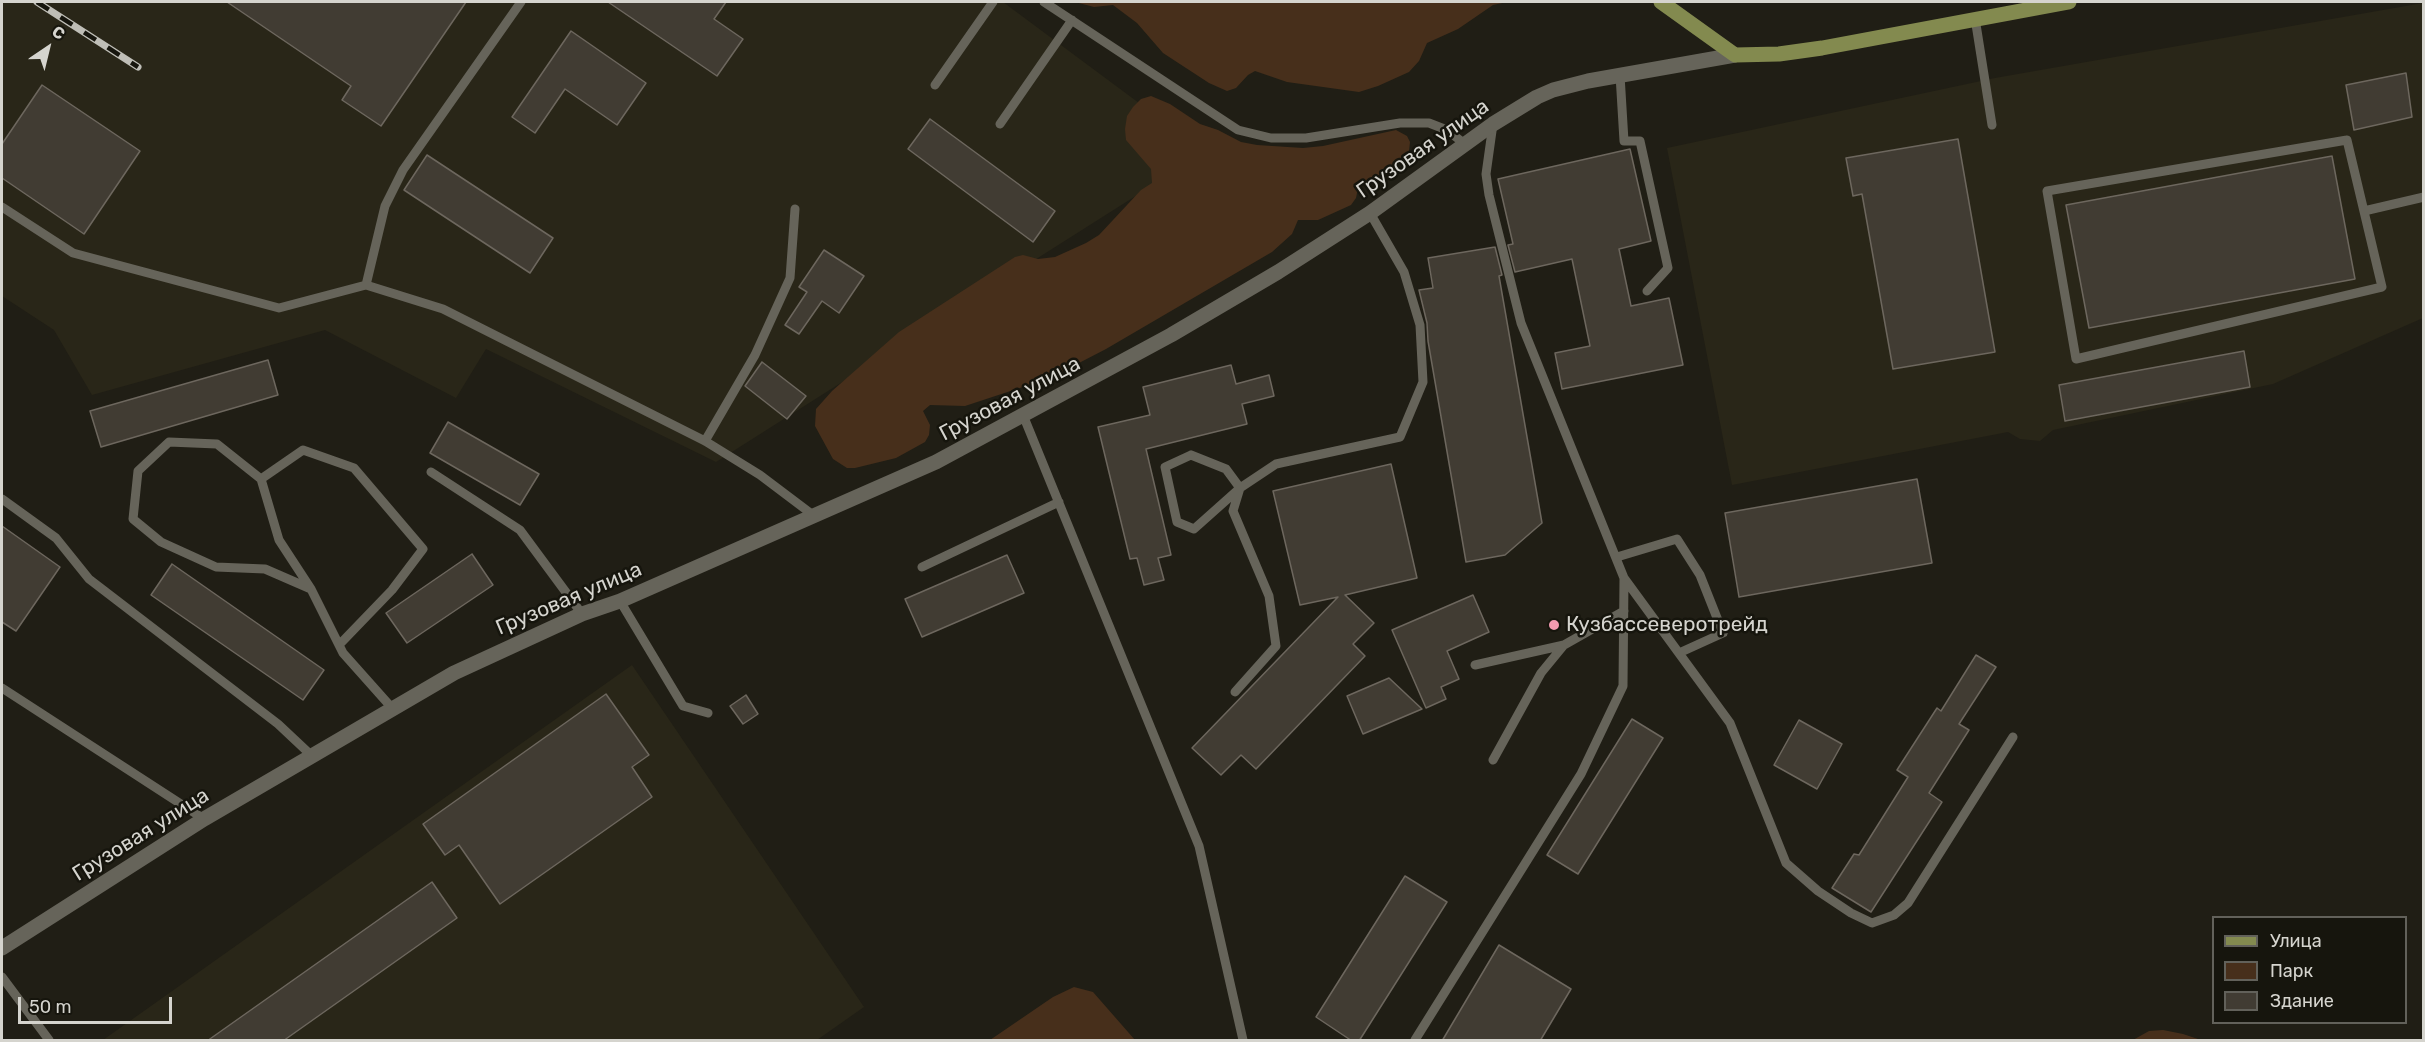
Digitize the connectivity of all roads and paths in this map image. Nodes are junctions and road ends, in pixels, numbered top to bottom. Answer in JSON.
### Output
{"nodes":[{"id":1,"x":521,"y":2,"type":"edge"},
{"id":2,"x":993,"y":2,"type":"edge"},
{"id":3,"x":1044,"y":2,"type":"edge"},
{"id":4,"x":1660,"y":2,"type":"edge"},
{"id":5,"x":2069,"y":2,"type":"edge"},
{"id":6,"x":1974,"y":18,"type":"junction"},
{"id":7,"x":1072,"y":20,"type":"junction"},
{"id":8,"x":1735,"y":55,"type":"junction"},
{"id":9,"x":1620,"y":75,"type":"junction"},
{"id":10,"x":935,"y":85,"type":"dead end"},
{"id":11,"x":1000,"y":124,"type":"dead end"},
{"id":12,"x":1493,"y":124,"type":"junction"},
{"id":13,"x":1992,"y":125,"type":"dead end"},
{"id":14,"x":1466,"y":145,"type":"junction"},
{"id":15,"x":2424,"y":196,"type":"edge"},
{"id":16,"x":2,"y":207,"type":"edge"},
{"id":17,"x":795,"y":209,"type":"dead end"},
{"id":18,"x":2364,"y":211,"type":"junction"},
{"id":19,"x":1370,"y":213,"type":"junction"},
{"id":20,"x":366,"y":285,"type":"junction"},
{"id":21,"x":1647,"y":291,"type":"dead end"},
{"id":22,"x":1023,"y":415,"type":"junction"},
{"id":23,"x":705,"y":441,"type":"junction"},
{"id":24,"x":431,"y":472,"type":"dead end"},
{"id":25,"x":261,"y":479,"type":"junction"},
{"id":26,"x":1240,"y":488,"type":"junction"},
{"id":27,"x":2,"y":499,"type":"edge"},
{"id":28,"x":1059,"y":502,"type":"junction"},
{"id":29,"x":813,"y":515,"type":"junction"},
{"id":30,"x":1617,"y":558,"type":"junction"},
{"id":31,"x":922,"y":567,"type":"dead end"},
{"id":32,"x":1624,"y":578,"type":"junction"},
{"id":33,"x":311,"y":589,"type":"junction"},
{"id":34,"x":620,"y":601,"type":"junction"},
{"id":35,"x":1624,"y":611,"type":"junction"},
{"id":36,"x":582,"y":614,"type":"junction"},
{"id":37,"x":339,"y":645,"type":"junction"},
{"id":38,"x":1564,"y":645,"type":"junction"},
{"id":39,"x":1679,"y":653,"type":"junction"},
{"id":40,"x":1475,"y":665,"type":"dead end"},
{"id":41,"x":2,"y":688,"type":"edge"},
{"id":42,"x":1235,"y":692,"type":"dead end"},
{"id":43,"x":392,"y":708,"type":"junction"},
{"id":44,"x":708,"y":713,"type":"dead end"},
{"id":45,"x":2013,"y":737,"type":"dead end"},
{"id":46,"x":311,"y":755,"type":"junction"},
{"id":47,"x":1493,"y":760,"type":"dead end"},
{"id":48,"x":204,"y":819,"type":"junction"},
{"id":49,"x":2,"y":948,"type":"edge"},
{"id":50,"x":2,"y":977,"type":"edge"},
{"id":51,"x":50,"y":1041,"type":"edge"},
{"id":52,"x":1243,"y":1041,"type":"edge"},
{"id":53,"x":1415,"y":1041,"type":"edge"}],
"edges":[{"from":1,"to":20,"type":"lane"},
{"from":2,"to":10,"type":"lane"},
{"from":3,"to":7,"type":"lane"},
{"from":4,"to":8,"type":"main road"},
{"from":5,"to":6,"type":"main road","name":"Грузовая улица"},
{"from":6,"to":8,"type":"main road","name":"Грузовая улица"},
{"from":6,"to":13,"type":"lane"},
{"from":7,"to":11,"type":"lane"},
{"from":7,"to":14,"type":"lane"},
{"from":8,"to":9,"type":"street","name":"Грузовая улица"},
{"from":9,"to":12,"type":"street","name":"Грузовая улица"},
{"from":9,"to":21,"type":"lane"},
{"from":12,"to":14,"type":"street","name":"Грузовая улица"},
{"from":12,"to":30,"type":"lane"},
{"from":14,"to":19,"type":"street","name":"Грузовая улица"},
{"from":15,"to":18,"type":"lane"},
{"from":16,"to":20,"type":"lane"},
{"from":17,"to":23,"type":"lane"},
{"from":18,"to":18,"type":"lane"},
{"from":19,"to":22,"type":"street","name":"Грузовая улица"},
{"from":19,"to":26,"type":"lane"},
{"from":20,"to":23,"type":"lane"},
{"from":22,"to":28,"type":"lane"},
{"from":22,"to":29,"type":"street","name":"Грузовая улица"},
{"from":23,"to":29,"type":"lane"},
{"from":24,"to":36,"type":"lane"},
{"from":25,"to":33,"type":"lane"},
{"from":25,"to":33,"type":"lane"},
{"from":25,"to":37,"type":"lane"},
{"from":26,"to":26,"type":"lane"},
{"from":26,"to":42,"type":"lane"},
{"from":27,"to":46,"type":"lane"},
{"from":28,"to":31,"type":"lane"},
{"from":28,"to":52,"type":"lane"},
{"from":29,"to":34,"type":"street","name":"Грузовая улица"},
{"from":30,"to":32,"type":"lane"},
{"from":30,"to":39,"type":"lane"},
{"from":32,"to":35,"type":"lane"},
{"from":32,"to":39,"type":"lane"},
{"from":33,"to":37,"type":"lane"},
{"from":34,"to":36,"type":"street","name":"Грузовая улица"},
{"from":34,"to":44,"type":"lane"},
{"from":35,"to":38,"type":"lane"},
{"from":35,"to":53,"type":"lane"},
{"from":36,"to":43,"type":"street","name":"Грузовая улица"},
{"from":37,"to":43,"type":"lane"},
{"from":38,"to":40,"type":"lane"},
{"from":38,"to":47,"type":"lane"},
{"from":39,"to":45,"type":"lane"},
{"from":41,"to":48,"type":"lane"},
{"from":43,"to":46,"type":"street","name":"Грузовая улица"},
{"from":46,"to":48,"type":"street","name":"Грузовая улица"},
{"from":48,"to":49,"type":"street","name":"Грузовая улица"},
{"from":50,"to":51,"type":"lane"}]}
